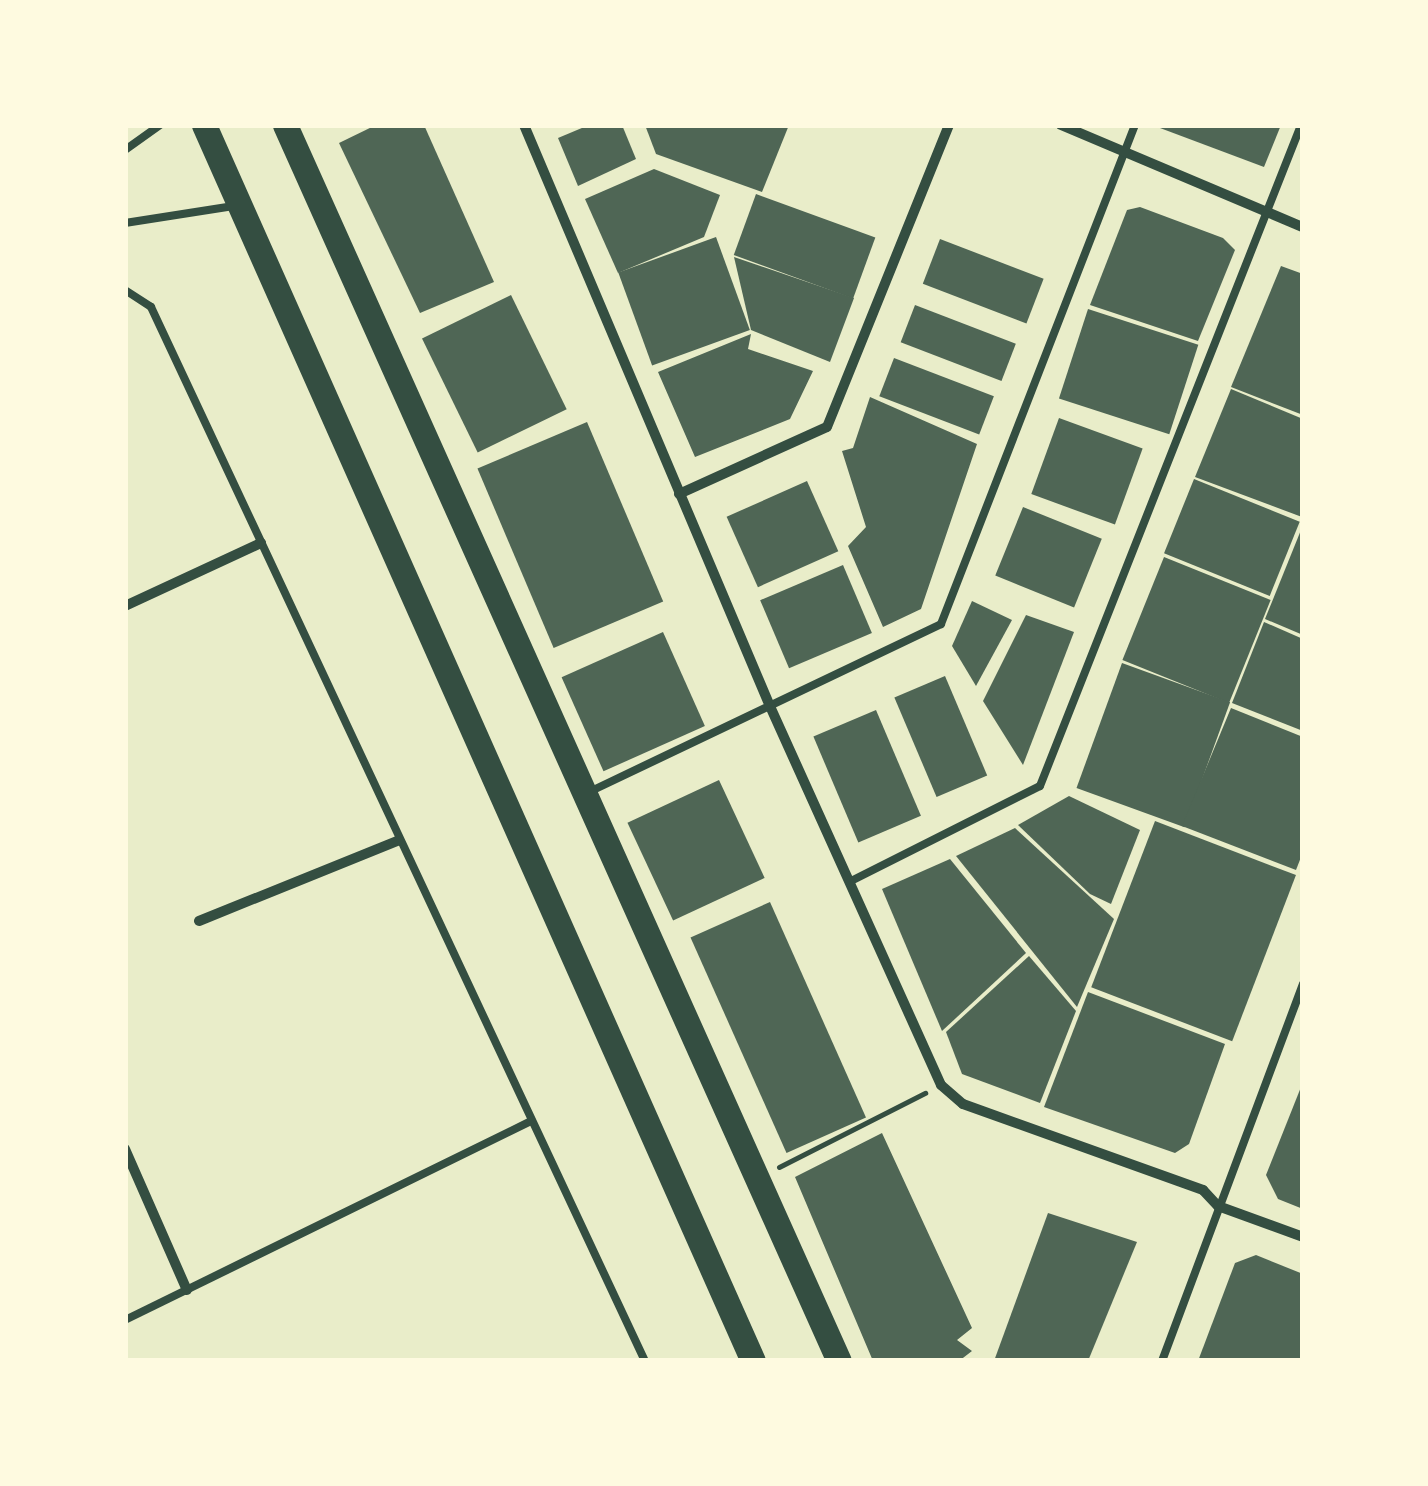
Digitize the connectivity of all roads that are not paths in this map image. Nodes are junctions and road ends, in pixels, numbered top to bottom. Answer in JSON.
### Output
{"nodes":[{"id":1,"x":160,"y":125,"type":"edge"},
{"id":2,"x":204,"y":125,"type":"edge"},
{"id":3,"x":285,"y":125,"type":"edge"},
{"id":4,"x":524,"y":125,"type":"edge"},
{"id":5,"x":949,"y":125,"type":"edge"},
{"id":6,"x":1061,"y":125,"type":"edge"},
{"id":7,"x":1135,"y":125,"type":"edge"},
{"id":8,"x":1302,"y":125,"type":"edge"},
{"id":9,"x":125,"y":150,"type":"edge"},
{"id":10,"x":1125,"y":152,"type":"junction"},
{"id":11,"x":239,"y":206,"type":"junction"},
{"id":12,"x":1266,"y":213,"type":"junction"},
{"id":13,"x":125,"y":223,"type":"edge"},
{"id":14,"x":1303,"y":227,"type":"edge"},
{"id":15,"x":125,"y":290,"type":"edge"},
{"id":16,"x":680,"y":494,"type":"junction"},
{"id":17,"x":261,"y":543,"type":"junction"},
{"id":18,"x":125,"y":606,"type":"edge"},
{"id":19,"x":769,"y":704,"type":"junction"},
{"id":20,"x":585,"y":794,"type":"junction"},
{"id":21,"x":397,"y":841,"type":"junction"},
{"id":22,"x":854,"y":880,"type":"junction"},
{"id":23,"x":199,"y":921,"type":"dead end"},
{"id":24,"x":1303,"y":983,"type":"edge"},
{"id":25,"x":532,"y":1121,"type":"junction"},
{"id":26,"x":125,"y":1148,"type":"edge"},
{"id":27,"x":1218,"y":1206,"type":"junction"},
{"id":28,"x":1303,"y":1237,"type":"edge"},
{"id":29,"x":188,"y":1290,"type":"junction"},
{"id":30,"x":125,"y":1320,"type":"edge"},
{"id":31,"x":645,"y":1361,"type":"edge"},
{"id":32,"x":753,"y":1361,"type":"edge"},
{"id":33,"x":838,"y":1361,"type":"edge"},
{"id":34,"x":1162,"y":1361,"type":"edge"}],
"edges":[{"from":1,"to":9,"type":"lane"},
{"from":2,"to":11,"type":"main road"},
{"from":3,"to":20,"type":"main road"},
{"from":4,"to":16,"type":"street"},
{"from":5,"to":16,"type":"street"},
{"from":6,"to":10,"type":"street"},
{"from":7,"to":10,"type":"lane"},
{"from":8,"to":12,"type":"lane"},
{"from":10,"to":12,"type":"street"},
{"from":10,"to":19,"type":"lane"},
{"from":11,"to":13,"type":"lane"},
{"from":11,"to":32,"type":"main road"},
{"from":12,"to":14,"type":"street"},
{"from":12,"to":22,"type":"lane"},
{"from":15,"to":17,"type":"lane"},
{"from":16,"to":19,"type":"street"},
{"from":17,"to":18,"type":"street"},
{"from":17,"to":21,"type":"lane"},
{"from":19,"to":20,"type":"lane"},
{"from":19,"to":22,"type":"street"},
{"from":20,"to":33,"type":"main road"},
{"from":21,"to":23,"type":"street"},
{"from":21,"to":25,"type":"lane"},
{"from":22,"to":27,"type":"street"},
{"from":24,"to":27,"type":"lane"},
{"from":25,"to":29,"type":"lane"},
{"from":25,"to":31,"type":"lane"},
{"from":26,"to":29,"type":"street"},
{"from":27,"to":28,"type":"street"},
{"from":27,"to":34,"type":"lane"},
{"from":29,"to":30,"type":"lane"}]}
